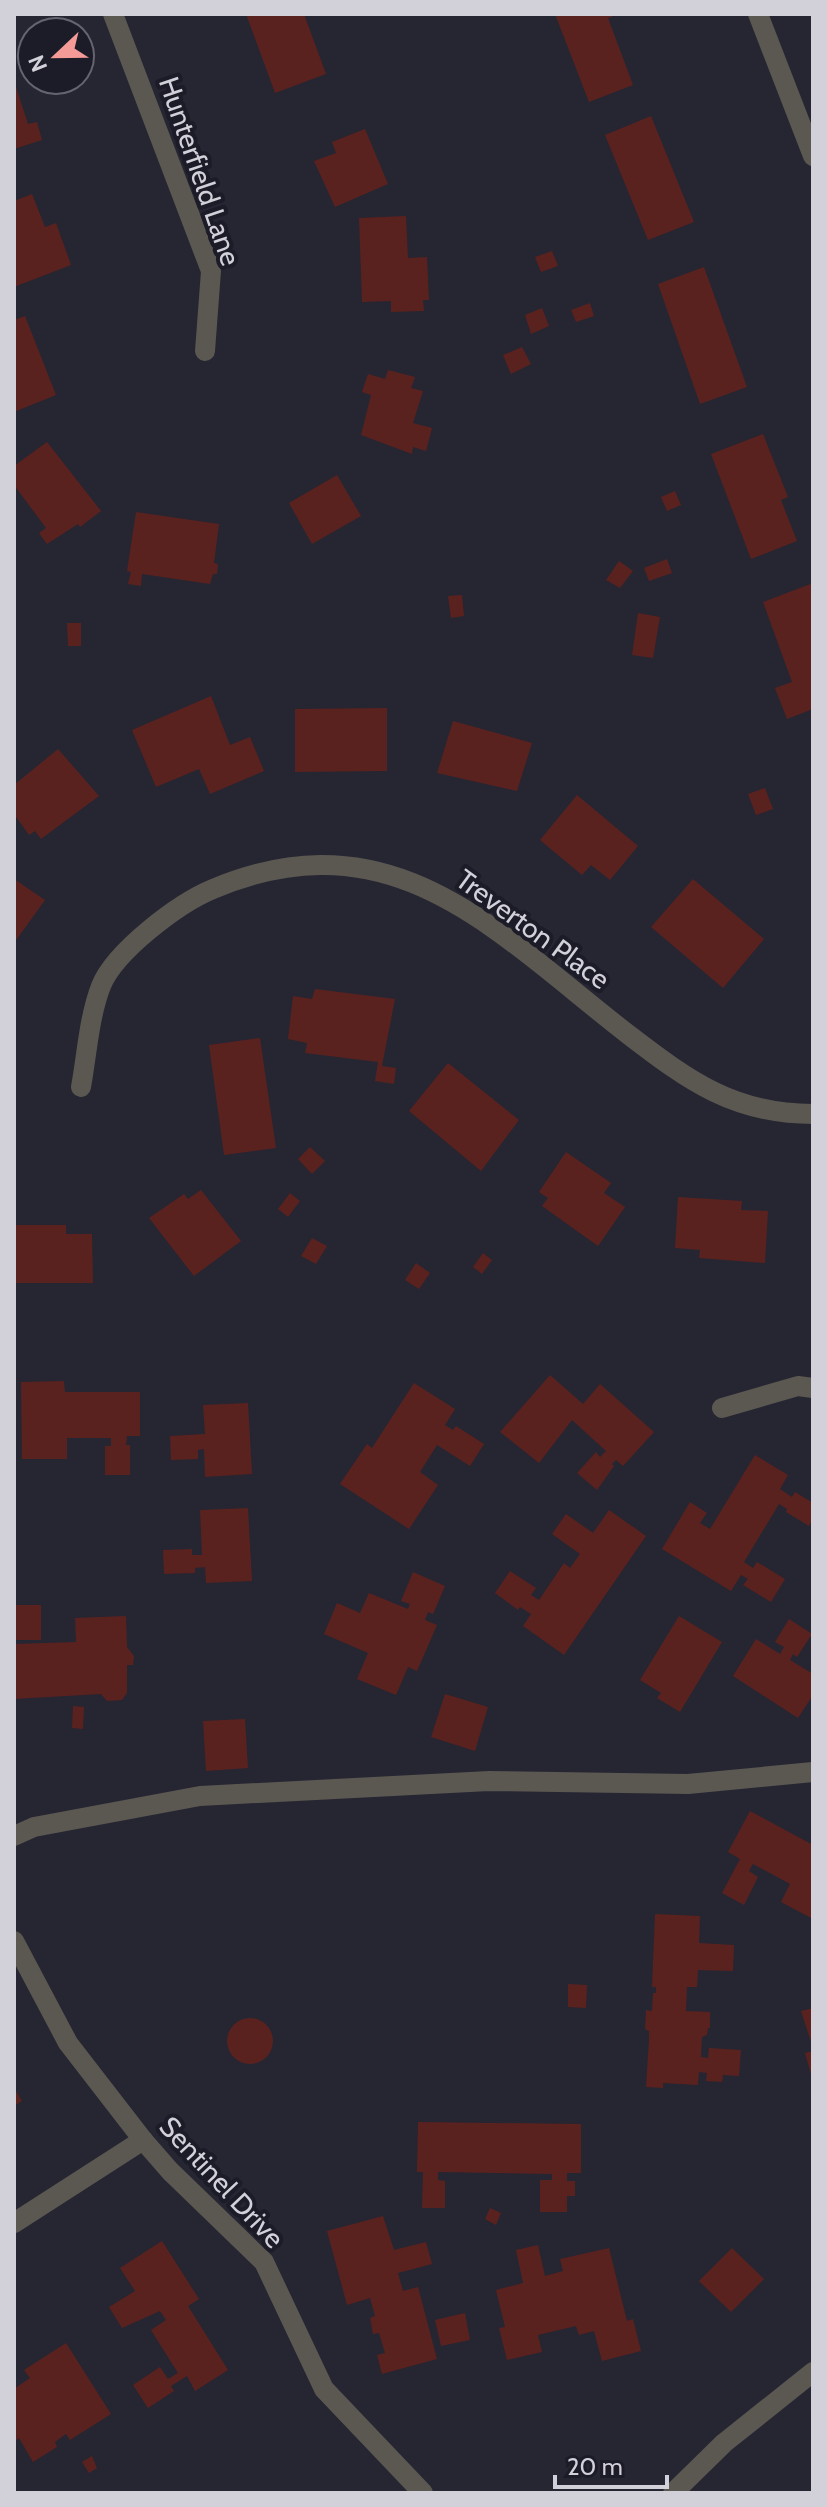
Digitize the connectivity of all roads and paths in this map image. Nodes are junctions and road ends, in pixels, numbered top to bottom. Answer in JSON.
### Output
{"nodes":[{"id":1,"x":113,"y":14,"type":"edge"},
{"id":2,"x":758,"y":14,"type":"edge"},
{"id":3,"x":813,"y":156,"type":"edge"},
{"id":4,"x":205,"y":351,"type":"dead end"},
{"id":5,"x":81,"y":1087,"type":"dead end"},
{"id":6,"x":813,"y":1114,"type":"edge"},
{"id":7,"x":813,"y":1388,"type":"edge"},
{"id":8,"x":722,"y":1408,"type":"dead end"},
{"id":9,"x":813,"y":1772,"type":"edge"},
{"id":10,"x":14,"y":1836,"type":"edge"},
{"id":11,"x":14,"y":1941,"type":"edge"},
{"id":12,"x":143,"y":2140,"type":"junction"},
{"id":13,"x":14,"y":2223,"type":"edge"},
{"id":14,"x":813,"y":2372,"type":"edge"},
{"id":15,"x":423,"y":2493,"type":"edge"},
{"id":16,"x":673,"y":2493,"type":"edge"}],
"edges":[{"from":1,"to":4,"type":"street","name":"Hunterfield Lane"},
{"from":2,"to":3,"type":"street"},
{"from":5,"to":6,"type":"street","name":"Treverton Place"},
{"from":7,"to":8,"type":"street"},
{"from":9,"to":10,"type":"street"},
{"from":11,"to":12,"type":"street","name":"Sentinel Drive"},
{"from":12,"to":13,"type":"street"},
{"from":12,"to":15,"type":"street","name":"Sentinel Drive"},
{"from":14,"to":16,"type":"street"}]}
